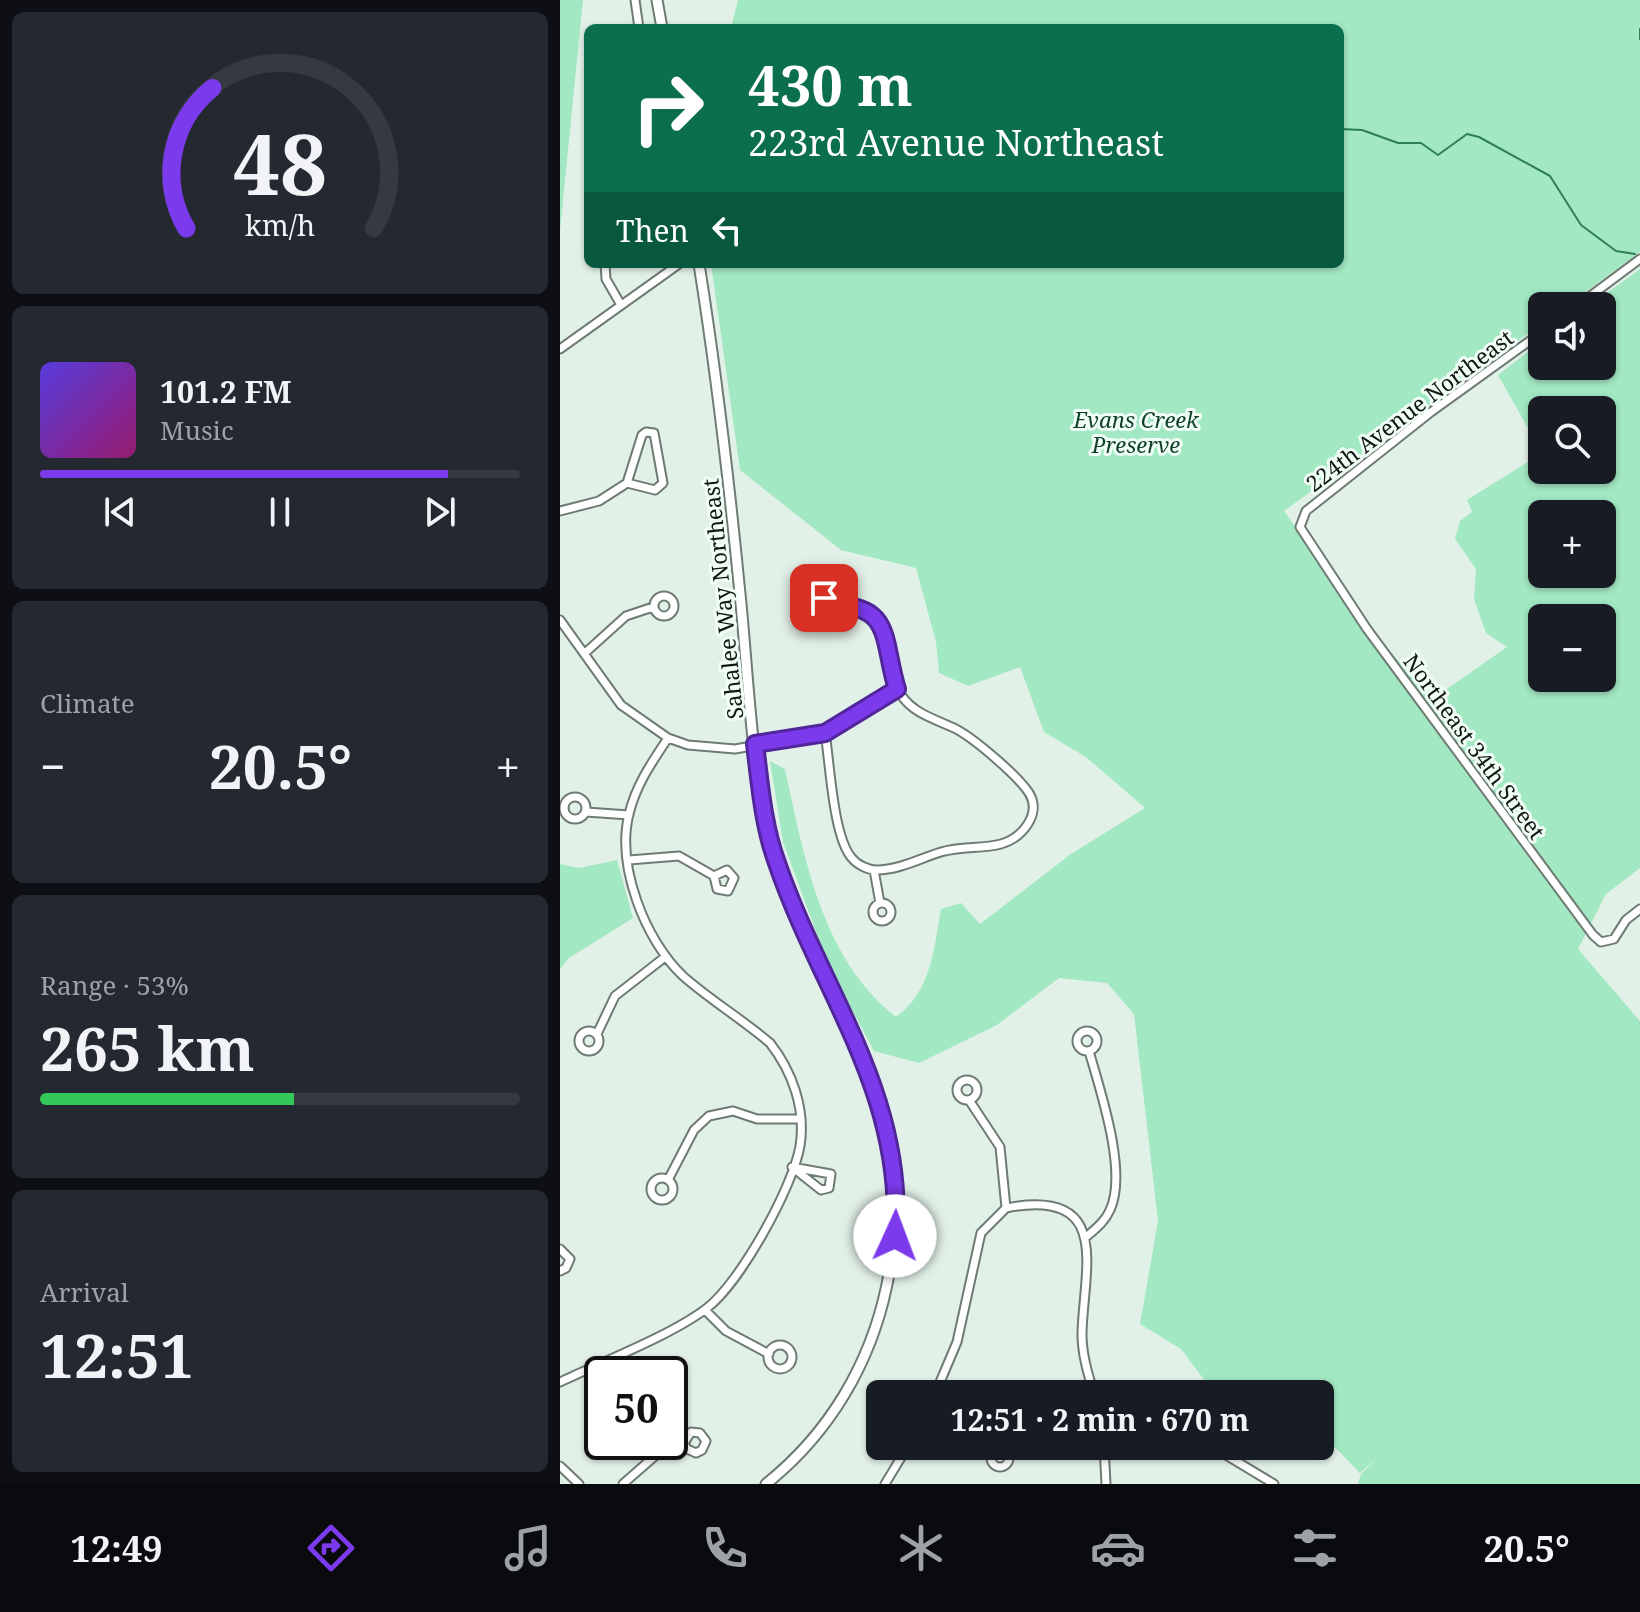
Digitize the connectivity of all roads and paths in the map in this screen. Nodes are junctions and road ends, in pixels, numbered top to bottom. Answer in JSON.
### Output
{"nodes":[{"id":1,"x":635,"y":0,"type":"edge"},
{"id":2,"x":657,"y":0,"type":"edge"},
{"id":3,"x":638,"y":24,"type":"edge"},
{"id":4,"x":661,"y":24,"type":"edge"},
{"id":5,"x":1640,"y":259,"type":"edge"},
{"id":6,"x":605,"y":268,"type":"edge"},
{"id":7,"x":673,"y":268,"type":"edge"},
{"id":8,"x":700,"y":268,"type":"edge"},
{"id":9,"x":1596,"y":292,"type":"edge"},
{"id":10,"x":621,"y":305,"type":"junction"},
{"id":11,"x":1528,"y":342,"type":"edge"},
{"id":12,"x":560,"y":349,"type":"edge"},
{"id":13,"x":627,"y":483,"type":"junction"},
{"id":14,"x":560,"y":511,"type":"edge"},
{"id":15,"x":1301,"y":520,"type":"joint"},
{"id":16,"x":829,"y":605,"type":"dead end"},
{"id":17,"x":653,"y":607,"type":"dead end"},
{"id":18,"x":560,"y":620,"type":"edge"},
{"id":19,"x":585,"y":653,"type":"junction"},
{"id":20,"x":897,"y":689,"type":"junction"},
{"id":21,"x":825,"y":733,"type":"junction"},
{"id":22,"x":668,"y":738,"type":"junction"},
{"id":23,"x":755,"y":744,"type":"junction"},
{"id":24,"x":586,"y":812,"type":"dead end"},
{"id":25,"x":629,"y":815,"type":"junction"},
{"id":26,"x":629,"y":860,"type":"junction"},
{"id":27,"x":874,"y":870,"type":"junction"},
{"id":28,"x":714,"y":876,"type":"dead end"},
{"id":29,"x":880,"y":903,"type":"dead end"},
{"id":30,"x":1640,"y":909,"type":"edge"},
{"id":31,"x":665,"y":957,"type":"junction"},
{"id":32,"x":597,"y":1034,"type":"dead end"},
{"id":33,"x":1089,"y":1051,"type":"dead end"},
{"id":34,"x":969,"y":1100,"type":"dead end"},
{"id":35,"x":801,"y":1119,"type":"junction"},
{"id":36,"x":792,"y":1167,"type":"junction"},
{"id":37,"x":668,"y":1180,"type":"dead end"},
{"id":38,"x":1006,"y":1208,"type":"junction"},
{"id":39,"x":1085,"y":1238,"type":"junction"},
{"id":40,"x":560,"y":1249,"type":"edge"},
{"id":41,"x":560,"y":1271,"type":"edge"},
{"id":42,"x":705,"y":1310,"type":"junction"},
{"id":43,"x":769,"y":1354,"type":"dead end"},
{"id":44,"x":941,"y":1380,"type":"edge"},
{"id":45,"x":1090,"y":1380,"type":"edge"},
{"id":46,"x":560,"y":1382,"type":"edge"},
{"id":47,"x":650,"y":1460,"type":"edge"},
{"id":48,"x":900,"y":1460,"type":"edge"},
{"id":49,"x":1105,"y":1460,"type":"edge"},
{"id":50,"x":1234,"y":1460,"type":"edge"},
{"id":51,"x":560,"y":1466,"type":"edge"},
{"id":52,"x":579,"y":1484,"type":"edge"},
{"id":53,"x":623,"y":1484,"type":"edge"},
{"id":54,"x":766,"y":1484,"type":"edge"},
{"id":55,"x":885,"y":1484,"type":"edge"},
{"id":56,"x":1106,"y":1484,"type":"edge"},
{"id":57,"x":1274,"y":1484,"type":"edge"}],
"edges":[{"from":1,"to":3,"type":"street"},
{"from":2,"to":4,"type":"main road"},
{"from":5,"to":9,"type":"street"},
{"from":6,"to":10,"type":"street"},
{"from":7,"to":10,"type":"street"},
{"from":8,"to":23,"type":"main road","name":"Sahalee Way Northeast"},
{"from":10,"to":12,"type":"street"},
{"from":11,"to":15,"type":"street","name":"224th Avenue Northeast"},
{"from":13,"to":13,"type":"street"},
{"from":13,"to":14,"type":"street"},
{"from":15,"to":30,"type":"street","name":"Northeast 34th Street"},
{"from":16,"to":20,"type":"street"},
{"from":17,"to":19,"type":"street"},
{"from":18,"to":19,"type":"street"},
{"from":19,"to":22,"type":"street"},
{"from":20,"to":21,"type":"street"},
{"from":20,"to":27,"type":"street"},
{"from":21,"to":23,"type":"street"},
{"from":21,"to":27,"type":"street"},
{"from":22,"to":23,"type":"street"},
{"from":22,"to":25,"type":"street"},
{"from":23,"to":54,"type":"main road","name":"Sahalee Way Northeast"},
{"from":24,"to":25,"type":"street"},
{"from":25,"to":26,"type":"street"},
{"from":26,"to":28,"type":"street"},
{"from":26,"to":31,"type":"street"},
{"from":27,"to":29,"type":"street"},
{"from":31,"to":32,"type":"street"},
{"from":31,"to":35,"type":"street"},
{"from":33,"to":39,"type":"street"},
{"from":34,"to":38,"type":"street"},
{"from":35,"to":36,"type":"street"},
{"from":35,"to":37,"type":"street"},
{"from":36,"to":36,"type":"street"},
{"from":36,"to":42,"type":"street"},
{"from":38,"to":39,"type":"street"},
{"from":38,"to":44,"type":"street"},
{"from":39,"to":45,"type":"street"},
{"from":40,"to":41,"type":"street"},
{"from":42,"to":43,"type":"street"},
{"from":42,"to":46,"type":"street"},
{"from":47,"to":53,"type":"street"},
{"from":48,"to":55,"type":"street"},
{"from":49,"to":56,"type":"street"},
{"from":50,"to":57,"type":"street"},
{"from":51,"to":52,"type":"street"}]}
